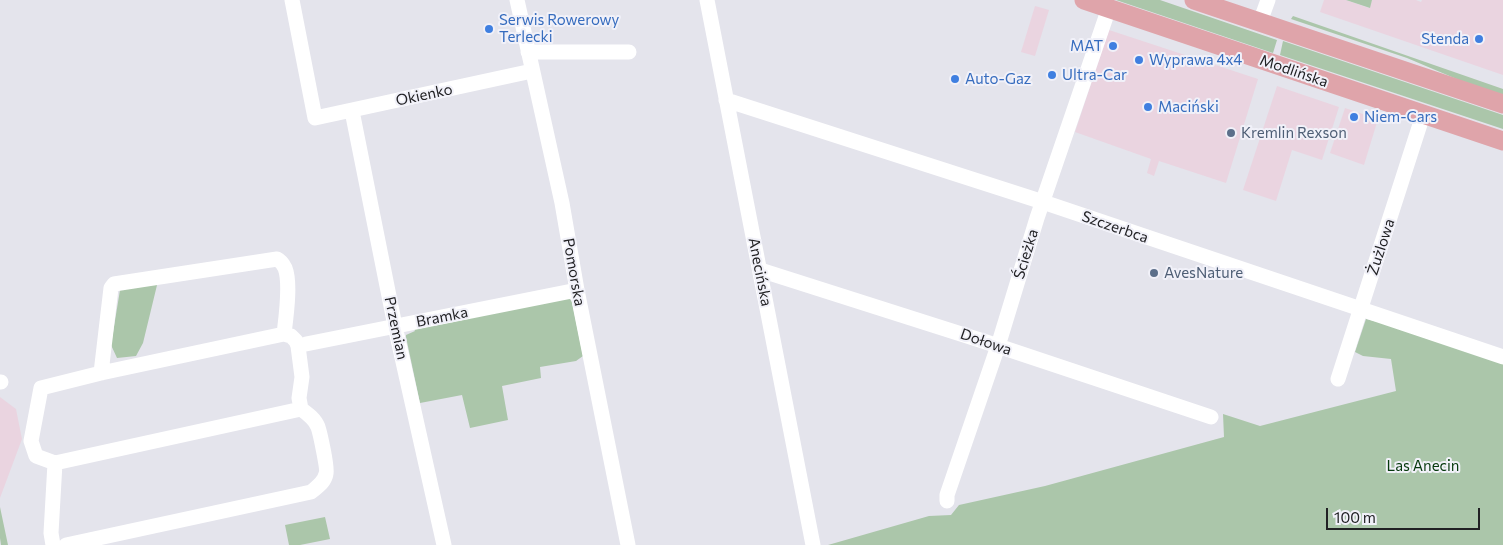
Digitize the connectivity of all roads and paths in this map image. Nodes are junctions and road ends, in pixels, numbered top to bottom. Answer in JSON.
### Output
{"nodes":[{"id":1,"x":292,"y":0,"type":"edge"},
{"id":2,"x":517,"y":0,"type":"edge"},
{"id":3,"x":707,"y":0,"type":"edge"},
{"id":4,"x":1084,"y":0,"type":"edge"},
{"id":5,"x":1194,"y":0,"type":"edge"},
{"id":6,"x":1268,"y":0,"type":"edge"},
{"id":7,"x":1108,"y":8,"type":"junction"},
{"id":8,"x":1260,"y":22,"type":"junction"},
{"id":9,"x":528,"y":52,"type":"junction"},
{"id":10,"x":629,"y":52,"type":"dead end"},
{"id":11,"x":532,"y":71,"type":"junction"},
{"id":12,"x":726,"y":100,"type":"junction"},
{"id":13,"x":1503,"y":104,"type":"edge"},
{"id":14,"x":352,"y":111,"type":"junction"},
{"id":15,"x":1423,"y":115,"type":"junction"},
{"id":16,"x":1503,"y":141,"type":"edge"},
{"id":17,"x":1043,"y":202,"type":"junction"},
{"id":18,"x":760,"y":270,"type":"junction"},
{"id":19,"x":577,"y":290,"type":"junction"},
{"id":20,"x":1361,"y":310,"type":"junction"},
{"id":21,"x":395,"y":326,"type":"junction"},
{"id":22,"x":284,"y":334,"type":"junction"},
{"id":23,"x":306,"y":344,"type":"dead end"},
{"id":24,"x":998,"y":346,"type":"junction"},
{"id":25,"x":1503,"y":357,"type":"edge"},
{"id":26,"x":101,"y":373,"type":"junction"},
{"id":27,"x":1338,"y":379,"type":"dead end"},
{"id":28,"x":302,"y":409,"type":"junction"},
{"id":29,"x":1212,"y":416,"type":"dead end"},
{"id":30,"x":55,"y":463,"type":"junction"},
{"id":31,"x":947,"y":500,"type":"dead end"},
{"id":32,"x":53,"y":545,"type":"edge"},
{"id":33,"x":66,"y":545,"type":"edge"},
{"id":34,"x":444,"y":545,"type":"edge"},
{"id":35,"x":628,"y":545,"type":"edge"},
{"id":36,"x":813,"y":545,"type":"edge"}],
"edges":[{"from":1,"to":14,"type":"street","name":"Okienko"},
{"from":2,"to":9,"type":"street","name":"Pomorska"},
{"from":3,"to":12,"type":"street","name":"Anecińska"},
{"from":4,"to":7,"type":"main road","name":"Modlińska"},
{"from":5,"to":8,"type":"main road"},
{"from":6,"to":8,"type":"street"},
{"from":7,"to":15,"type":"main road","name":"Modlińska"},
{"from":7,"to":17,"type":"street","name":"Ścieżka"},
{"from":8,"to":13,"type":"main road"},
{"from":9,"to":10,"type":"street"},
{"from":9,"to":11,"type":"street","name":"Pomorska"},
{"from":11,"to":14,"type":"street","name":"Okienko"},
{"from":11,"to":19,"type":"street","name":"Pomorska"},
{"from":12,"to":17,"type":"street","name":"Szczerbca"},
{"from":12,"to":18,"type":"street","name":"Anecińska"},
{"from":14,"to":21,"type":"street","name":"Przemian"},
{"from":15,"to":16,"type":"main road","name":"Modlińska"},
{"from":15,"to":20,"type":"street","name":"Żużlowa"},
{"from":17,"to":20,"type":"street","name":"Szczerbca"},
{"from":17,"to":24,"type":"street","name":"Ścieżka"},
{"from":18,"to":24,"type":"street","name":"Dołowa"},
{"from":18,"to":36,"type":"street","name":"Anecińska"},
{"from":19,"to":21,"type":"street","name":"Bramka"},
{"from":19,"to":35,"type":"street","name":"Pomorska"},
{"from":20,"to":25,"type":"street","name":"Szczerbca"},
{"from":20,"to":27,"type":"street","name":"Żużlowa"},
{"from":21,"to":23,"type":"street","name":"Bramka"},
{"from":21,"to":34,"type":"street","name":"Przemian"},
{"from":22,"to":26,"type":"street"},
{"from":22,"to":26,"type":"street"},
{"from":22,"to":28,"type":"street"},
{"from":24,"to":29,"type":"street","name":"Dołowa"},
{"from":24,"to":31,"type":"street","name":"Ścieżka"},
{"from":26,"to":30,"type":"street"},
{"from":28,"to":30,"type":"street"},
{"from":28,"to":33,"type":"street"},
{"from":30,"to":32,"type":"street"}]}
